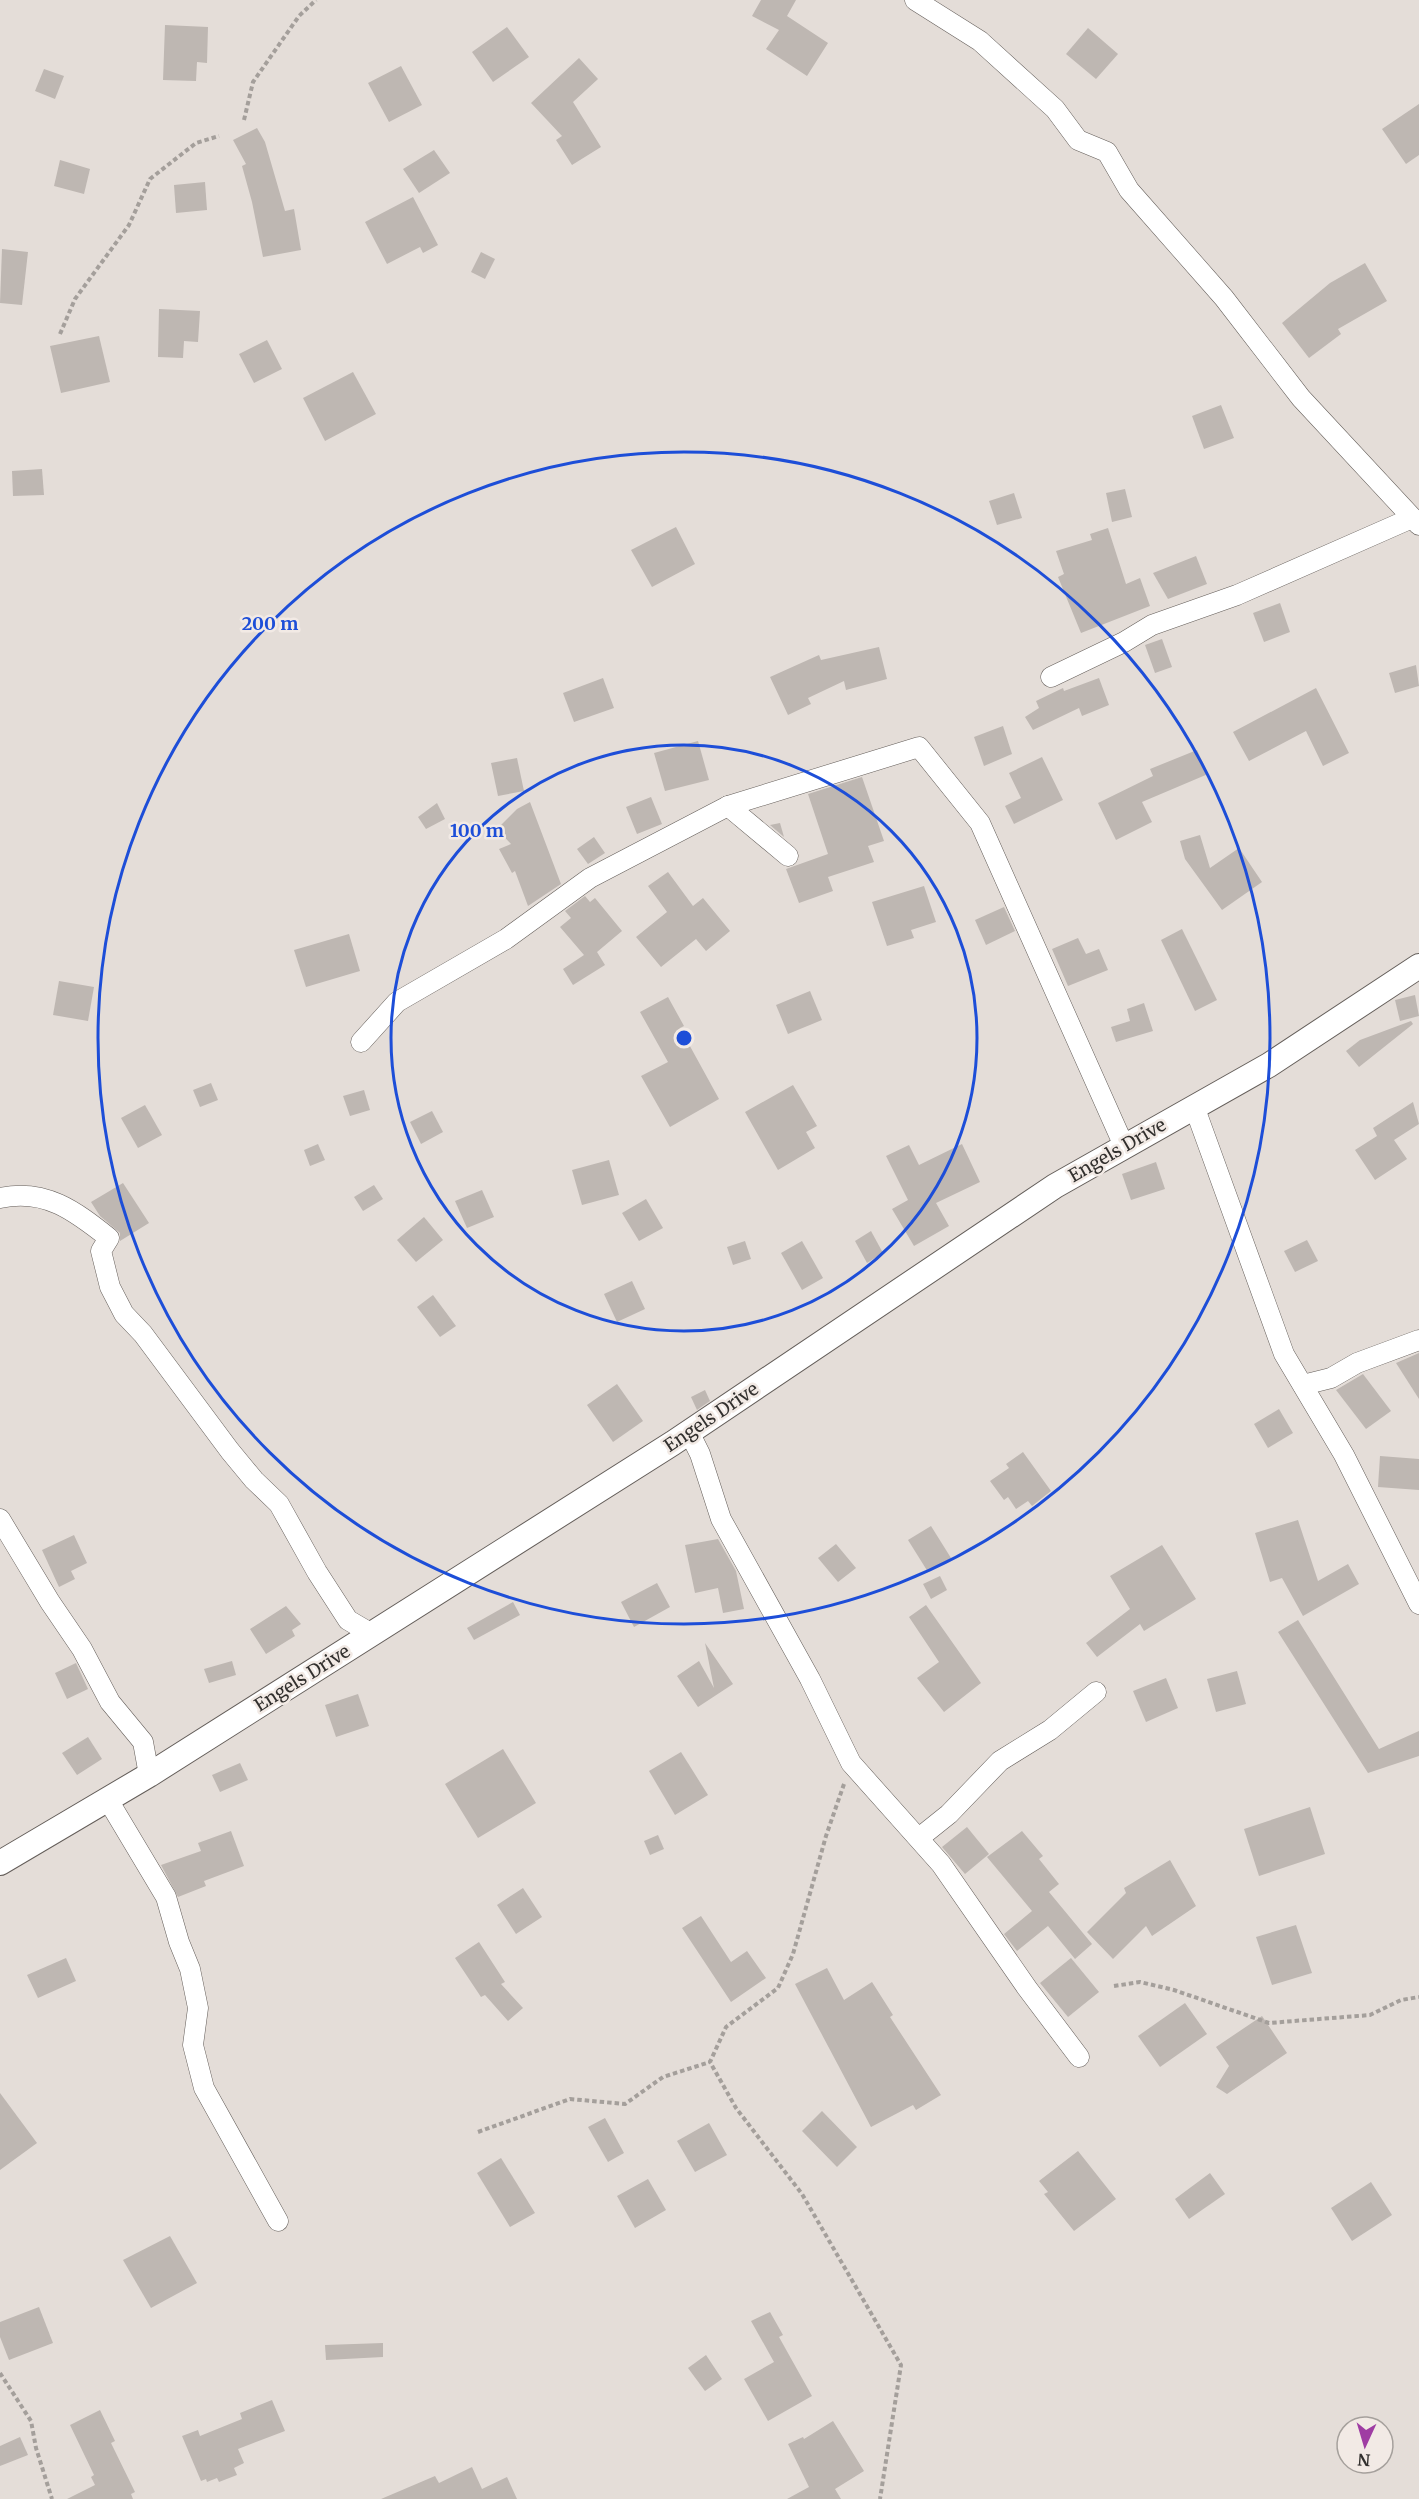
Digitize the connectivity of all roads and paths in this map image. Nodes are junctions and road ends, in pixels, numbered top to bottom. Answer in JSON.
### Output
{"nodes":[{"id":1,"x":316,"y":0,"type":"edge"},
{"id":2,"x":915,"y":0,"type":"edge"},
{"id":3,"x":244,"y":120,"type":"dead end"},
{"id":4,"x":219,"y":136,"type":"dead end"},
{"id":5,"x":60,"y":334,"type":"dead end"},
{"id":6,"x":1415,"y":521,"type":"edge"},
{"id":7,"x":1051,"y":677,"type":"dead end"},
{"id":8,"x":728,"y":806,"type":"junction"},
{"id":9,"x":788,"y":856,"type":"dead end"},
{"id":10,"x":1419,"y":966,"type":"edge"},
{"id":11,"x":361,"y":1042,"type":"dead end"},
{"id":12,"x":1194,"y":1106,"type":"junction"},
{"id":13,"x":1124,"y":1146,"type":"junction"},
{"id":14,"x":0,"y":1198,"type":"edge"},
{"id":15,"x":1419,"y":1340,"type":"edge"},
{"id":16,"x":1303,"y":1385,"type":"junction"},
{"id":17,"x":689,"y":1432,"type":"junction"},
{"id":18,"x":0,"y":1519,"type":"edge"},
{"id":19,"x":1419,"y":1604,"type":"edge"},
{"id":20,"x":372,"y":1634,"type":"junction"},
{"id":21,"x":1096,"y":1692,"type":"dead end"},
{"id":22,"x":851,"y":1763,"type":"junction"},
{"id":23,"x":149,"y":1775,"type":"junction"},
{"id":24,"x":108,"y":1800,"type":"junction"},
{"id":25,"x":919,"y":1838,"type":"junction"},
{"id":26,"x":0,"y":1863,"type":"edge"},
{"id":27,"x":1114,"y":1986,"type":"dead end"},
{"id":28,"x":1419,"y":1997,"type":"edge"},
{"id":29,"x":1079,"y":2057,"type":"dead end"},
{"id":30,"x":710,"y":2062,"type":"junction"},
{"id":31,"x":477,"y":2132,"type":"dead end"},
{"id":32,"x":278,"y":2221,"type":"dead end"},
{"id":33,"x":0,"y":2373,"type":"edge"},
{"id":34,"x":52,"y":2499,"type":"edge"},
{"id":35,"x":880,"y":2499,"type":"edge"}],
"edges":[{"from":1,"to":3,"type":"path"},
{"from":2,"to":6,"type":"street"},
{"from":4,"to":5,"type":"path"},
{"from":6,"to":7,"type":"street"},
{"from":8,"to":9,"type":"street"},
{"from":8,"to":11,"type":"street"},
{"from":8,"to":13,"type":"street"},
{"from":10,"to":12,"type":"street","name":"Engels Drive"},
{"from":12,"to":13,"type":"street","name":"Engels Drive"},
{"from":12,"to":16,"type":"street"},
{"from":13,"to":17,"type":"street","name":"Engels Drive"},
{"from":14,"to":20,"type":"street"},
{"from":15,"to":16,"type":"street"},
{"from":16,"to":19,"type":"street"},
{"from":17,"to":20,"type":"street","name":"Engels Drive"},
{"from":17,"to":22,"type":"street"},
{"from":18,"to":23,"type":"street"},
{"from":20,"to":23,"type":"street","name":"Engels Drive"},
{"from":21,"to":25,"type":"street"},
{"from":22,"to":25,"type":"street"},
{"from":22,"to":30,"type":"path"},
{"from":23,"to":24,"type":"street","name":"Engels Drive"},
{"from":24,"to":26,"type":"street","name":"Engels Drive"},
{"from":24,"to":32,"type":"street"},
{"from":25,"to":29,"type":"street"},
{"from":27,"to":28,"type":"path"},
{"from":30,"to":31,"type":"path"},
{"from":30,"to":35,"type":"path"},
{"from":33,"to":34,"type":"path"}]}
